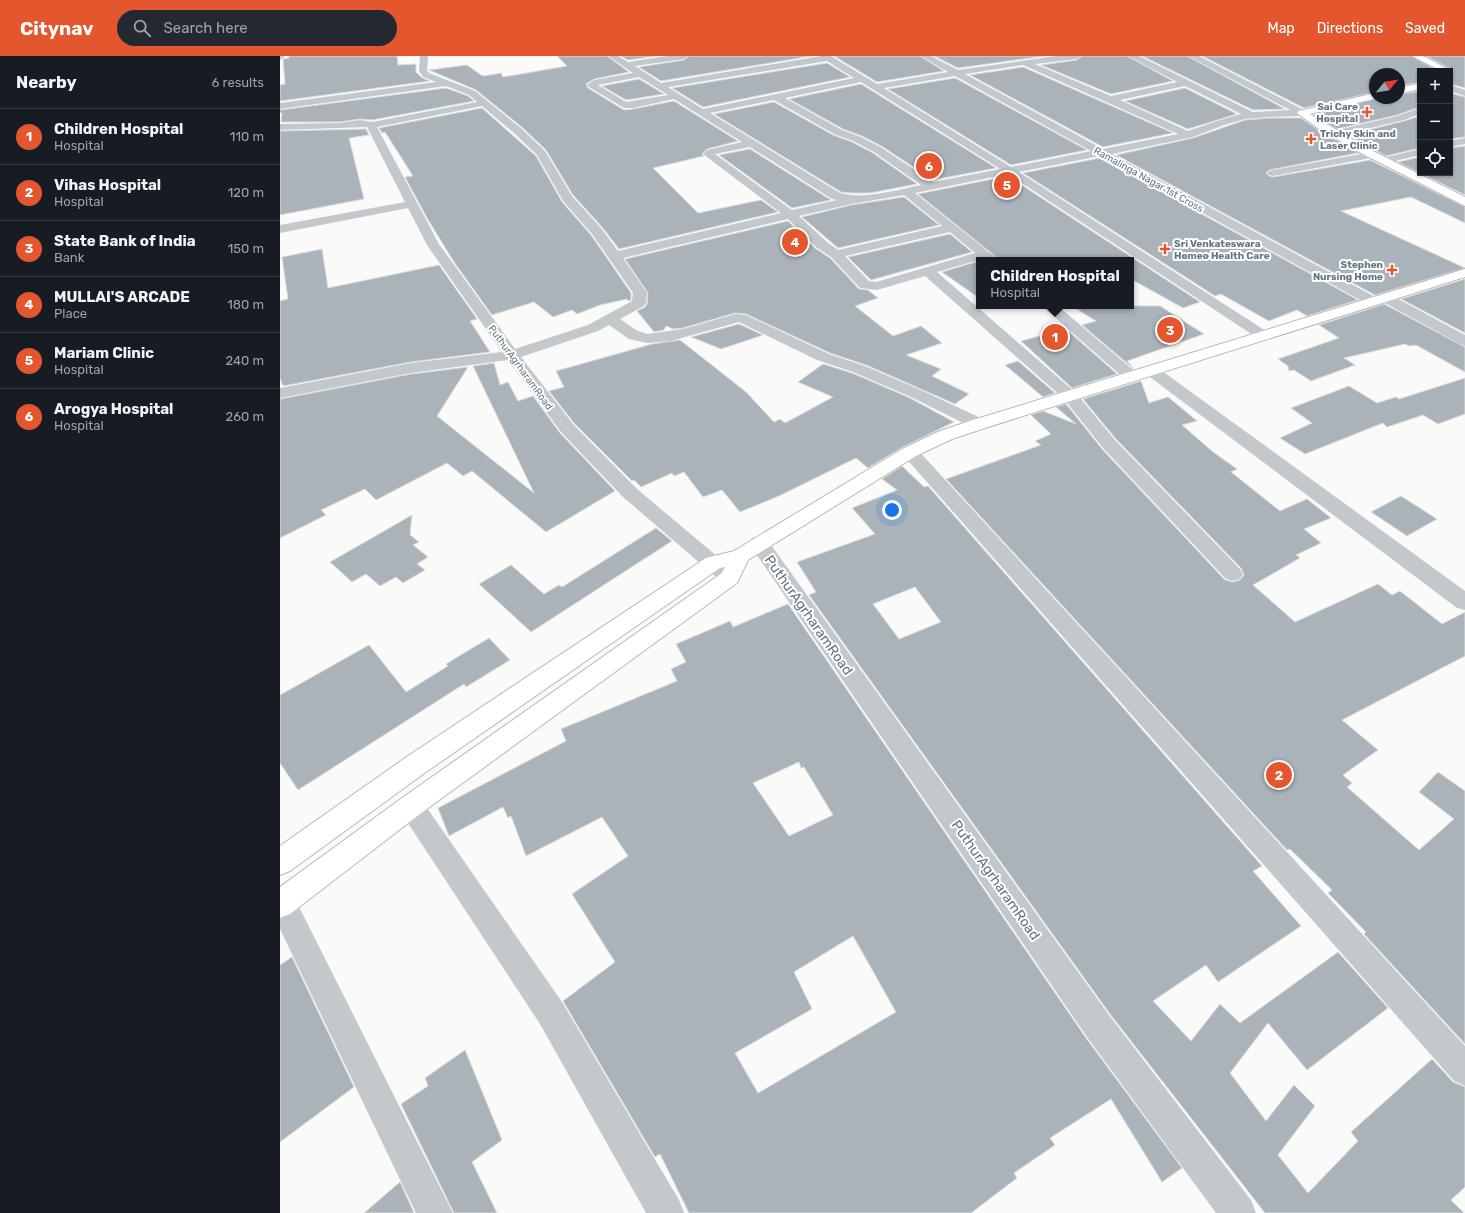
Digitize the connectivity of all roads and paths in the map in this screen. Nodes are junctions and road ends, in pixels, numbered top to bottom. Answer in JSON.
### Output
{"nodes":[{"id":1,"x":424,"y":56,"type":"edge"},
{"id":2,"x":612,"y":56,"type":"edge"},
{"id":3,"x":684,"y":56,"type":"edge"},
{"id":4,"x":925,"y":56,"type":"edge"},
{"id":5,"x":1077,"y":56,"type":"edge"},
{"id":6,"x":1132,"y":56,"type":"edge"},
{"id":7,"x":1192,"y":56,"type":"edge"},
{"id":8,"x":1416,"y":56,"type":"edge"},
{"id":9,"x":826,"y":57,"type":"edge"},
{"id":10,"x":1024,"y":63,"type":"junction"},
{"id":11,"x":626,"y":65,"type":"junction"},
{"id":12,"x":1439,"y":68,"type":"edge"},
{"id":13,"x":956,"y":73,"type":"junction"},
{"id":14,"x":640,"y":74,"type":"junction"},
{"id":15,"x":863,"y":79,"type":"junction"},
{"id":16,"x":447,"y":83,"type":"junction"},
{"id":17,"x":1186,"y":83,"type":"junction"},
{"id":18,"x":659,"y":86,"type":"junction"},
{"id":19,"x":876,"y":87,"type":"junction"},
{"id":20,"x":1417,"y":87,"type":"edge"},
{"id":21,"x":1453,"y":89,"type":"edge"},
{"id":22,"x":1405,"y":90,"type":"edge"},
{"id":23,"x":1465,"y":93,"type":"edge"},
{"id":24,"x":676,"y":96,"type":"junction"},
{"id":25,"x":776,"y":97,"type":"junction"},
{"id":26,"x":1369,"y":97,"type":"edge"},
{"id":27,"x":346,"y":98,"type":"junction"},
{"id":28,"x":1465,"y":98,"type":"edge"},
{"id":29,"x":1110,"y":99,"type":"junction"},
{"id":30,"x":1454,"y":101,"type":"dead end"},
{"id":31,"x":484,"y":103,"type":"junction"},
{"id":32,"x":280,"y":106,"type":"edge"},
{"id":33,"x":702,"y":112,"type":"junction"},
{"id":34,"x":1417,"y":112,"type":"edge"},
{"id":35,"x":1302,"y":113,"type":"junction"},
{"id":36,"x":1252,"y":115,"type":"junction"},
{"id":37,"x":358,"y":119,"type":"junction"},
{"id":38,"x":280,"y":127,"type":"edge"},
{"id":39,"x":1189,"y":134,"type":"junction"},
{"id":40,"x":1333,"y":134,"type":"junction"},
{"id":41,"x":1465,"y":141,"type":"edge"},
{"id":42,"x":752,"y":143,"type":"junction"},
{"id":43,"x":1453,"y":143,"type":"edge"},
{"id":44,"x":1101,"y":152,"type":"junction"},
{"id":45,"x":1417,"y":153,"type":"edge"},
{"id":46,"x":1372,"y":155,"type":"junction"},
{"id":47,"x":1383,"y":161,"type":"junction"},
{"id":48,"x":1009,"y":171,"type":"junction"},
{"id":49,"x":1273,"y":173,"type":"dead end"},
{"id":50,"x":932,"y":187,"type":"junction"},
{"id":51,"x":906,"y":191,"type":"junction"},
{"id":52,"x":851,"y":200,"type":"junction"},
{"id":53,"x":1465,"y":202,"type":"edge"},
{"id":54,"x":412,"y":204,"type":"junction"},
{"id":55,"x":791,"y":215,"type":"junction"},
{"id":56,"x":952,"y":228,"type":"junction"},
{"id":57,"x":280,"y":229,"type":"edge"},
{"id":58,"x":836,"y":254,"type":"junction"},
{"id":59,"x":615,"y":256,"type":"junction"},
{"id":60,"x":988,"y":257,"type":"edge"},
{"id":61,"x":976,"y":260,"type":"edge"},
{"id":62,"x":927,"y":271,"type":"junction"},
{"id":63,"x":1465,"y":273,"type":"edge"},
{"id":64,"x":1380,"y":300,"type":"junction"},
{"id":65,"x":1053,"y":309,"type":"edge"},
{"id":66,"x":609,"y":319,"type":"junction"},
{"id":67,"x":1264,"y":336,"type":"junction"},
{"id":68,"x":1465,"y":341,"type":"edge"},
{"id":69,"x":512,"y":355,"type":"junction"},
{"id":70,"x":1152,"y":371,"type":"junction"},
{"id":71,"x":1132,"y":377,"type":"junction"},
{"id":72,"x":280,"y":392,"type":"edge"},
{"id":73,"x":1070,"y":396,"type":"junction"},
{"id":74,"x":979,"y":424,"type":"junction"},
{"id":75,"x":910,"y":452,"type":"junction"},
{"id":76,"x":750,"y":550,"type":"junction"},
{"id":77,"x":722,"y":570,"type":"junction"},
{"id":78,"x":1233,"y":574,"type":"dead end"},
{"id":79,"x":1465,"y":602,"type":"edge"},
{"id":80,"x":411,"y":806,"type":"junction"},
{"id":81,"x":280,"y":862,"type":"edge"},
{"id":82,"x":281,"y":903,"type":"edge"},
{"id":83,"x":1465,"y":1070,"type":"edge"},
{"id":84,"x":435,"y":1213,"type":"edge"},
{"id":85,"x":666,"y":1213,"type":"edge"},
{"id":86,"x":1238,"y":1213,"type":"edge"}],
"edges":[{"from":1,"to":16,"type":"street"},
{"from":2,"to":11,"type":"street"},
{"from":3,"to":11,"type":"street"},
{"from":4,"to":13,"type":"street","name":"Ramalinga Nagar 1st Cross"},
{"from":5,"to":10,"type":"street"},
{"from":6,"to":17,"type":"street"},
{"from":7,"to":35,"type":"street"},
{"from":8,"to":12,"type":"main road"},
{"from":9,"to":15,"type":"street"},
{"from":9,"to":18,"type":"street"},
{"from":10,"to":13,"type":"street"},
{"from":10,"to":29,"type":"street"},
{"from":11,"to":14,"type":"street"},
{"from":13,"to":19,"type":"street"},
{"from":13,"to":44,"type":"street","name":"Ramalinga Nagar 1st Cross"},
{"from":14,"to":18,"type":"street"},
{"from":14,"to":24,"type":"street"},
{"from":15,"to":19,"type":"street"},
{"from":15,"to":25,"type":"street"},
{"from":16,"to":27,"type":"street"},
{"from":16,"to":31,"type":"street"},
{"from":17,"to":29,"type":"street"},
{"from":17,"to":36,"type":"street"},
{"from":18,"to":24,"type":"street"},
{"from":19,"to":48,"type":"street"},
{"from":20,"to":22,"type":"main road"},
{"from":21,"to":23,"type":"street"},
{"from":24,"to":33,"type":"street"},
{"from":25,"to":33,"type":"street"},
{"from":25,"to":50,"type":"street"},
{"from":26,"to":35,"type":"main road"},
{"from":27,"to":32,"type":"street"},
{"from":27,"to":37,"type":"street","name":"PuthurAgrharamRoad"},
{"from":28,"to":30,"type":"street"},
{"from":29,"to":39,"type":"street"},
{"from":31,"to":37,"type":"street"},
{"from":31,"to":59,"type":"street"},
{"from":33,"to":42,"type":"street"},
{"from":34,"to":40,"type":"street"},
{"from":35,"to":36,"type":"street"},
{"from":35,"to":40,"type":"main road"},
{"from":36,"to":39,"type":"street"},
{"from":37,"to":38,"type":"street"},
{"from":37,"to":54,"type":"street","name":"PuthurAgrharamRoad"},
{"from":39,"to":44,"type":"street"},
{"from":40,"to":46,"type":"main road"},
{"from":41,"to":43,"type":"street"},
{"from":42,"to":52,"type":"street"},
{"from":42,"to":55,"type":"street"},
{"from":44,"to":48,"type":"street"},
{"from":44,"to":64,"type":"street","name":"Ramalinga Nagar 1st Cross"},
{"from":45,"to":47,"type":"street"},
{"from":46,"to":47,"type":"main road"},
{"from":46,"to":49,"type":"street"},
{"from":47,"to":53,"type":"main road"},
{"from":48,"to":50,"type":"street"},
{"from":48,"to":67,"type":"street"},
{"from":50,"to":51,"type":"street"},
{"from":51,"to":52,"type":"street"},
{"from":51,"to":56,"type":"street"},
{"from":52,"to":55,"type":"street"},
{"from":54,"to":57,"type":"street"},
{"from":54,"to":69,"type":"street","name":"PuthurAgrharamRoad"},
{"from":55,"to":58,"type":"street"},
{"from":55,"to":59,"type":"street"},
{"from":56,"to":58,"type":"street"},
{"from":56,"to":60,"type":"street"},
{"from":58,"to":62,"type":"street"},
{"from":59,"to":66,"type":"street"},
{"from":61,"to":62,"type":"street"},
{"from":62,"to":73,"type":"street"},
{"from":63,"to":64,"type":"main road"},
{"from":64,"to":67,"type":"main road"},
{"from":64,"to":68,"type":"street","name":"Ramalinga Nagar 1st Cross"},
{"from":65,"to":71,"type":"street"},
{"from":66,"to":69,"type":"street"},
{"from":66,"to":74,"type":"street"},
{"from":67,"to":70,"type":"main road"},
{"from":69,"to":72,"type":"street"},
{"from":69,"to":77,"type":"street","name":"PuthurAgrharamRoad"},
{"from":70,"to":71,"type":"main road"},
{"from":70,"to":79,"type":"street"},
{"from":71,"to":73,"type":"main road"},
{"from":73,"to":74,"type":"main road"},
{"from":73,"to":78,"type":"street"},
{"from":74,"to":75,"type":"main road"},
{"from":75,"to":76,"type":"main road"},
{"from":75,"to":83,"type":"street"},
{"from":76,"to":77,"type":"main road"},
{"from":76,"to":86,"type":"street","name":"PuthurAgrharamRoad"},
{"from":77,"to":80,"type":"main road"},
{"from":77,"to":81,"type":"main road"},
{"from":80,"to":82,"type":"main road"},
{"from":80,"to":85,"type":"street"},
{"from":82,"to":84,"type":"street"}]}
